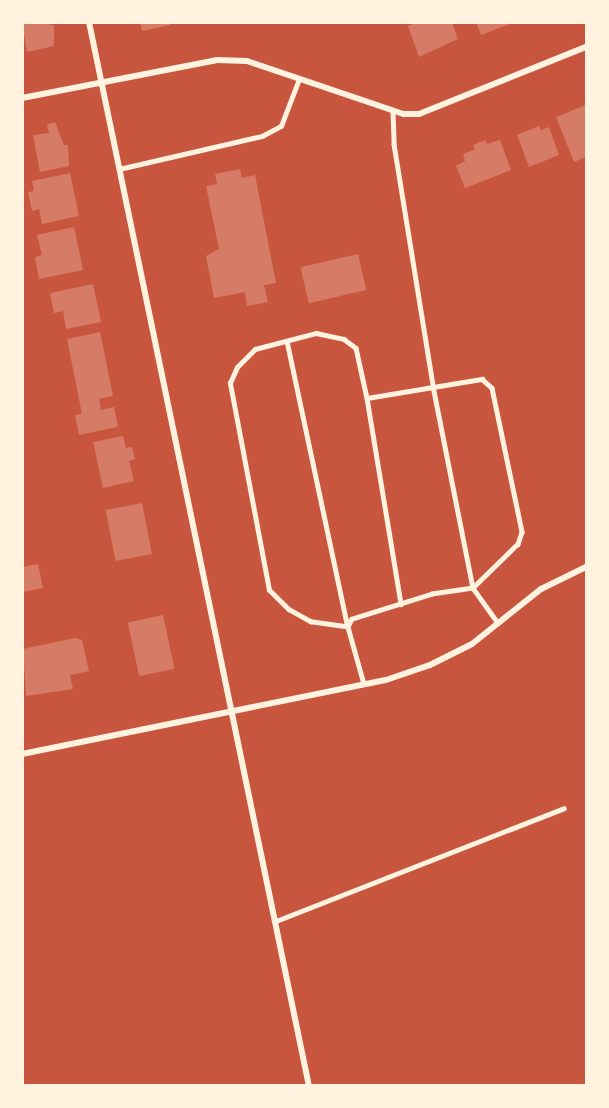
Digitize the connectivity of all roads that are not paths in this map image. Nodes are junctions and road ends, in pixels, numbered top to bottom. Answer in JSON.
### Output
{"nodes":[{"id":1,"x":89,"y":22,"type":"edge"},
{"id":2,"x":586,"y":47,"type":"edge"},
{"id":3,"x":299,"y":79,"type":"junction"},
{"id":4,"x":101,"y":80,"type":"junction"},
{"id":5,"x":22,"y":98,"type":"edge"},
{"id":6,"x":393,"y":111,"type":"junction"},
{"id":7,"x":119,"y":169,"type":"junction"},
{"id":8,"x":287,"y":341,"type":"junction"},
{"id":9,"x":433,"y":386,"type":"junction"},
{"id":10,"x":367,"y":398,"type":"junction"},
{"id":11,"x":586,"y":567,"type":"edge"},
{"id":12,"x":473,"y":588,"type":"junction"},
{"id":13,"x":401,"y":604,"type":"junction"},
{"id":14,"x":498,"y":623,"type":"junction"},
{"id":15,"x":348,"y":627,"type":"junction"},
{"id":16,"x":364,"y":684,"type":"junction"},
{"id":17,"x":231,"y":710,"type":"junction"},
{"id":18,"x":22,"y":754,"type":"edge"},
{"id":19,"x":564,"y":808,"type":"dead end"},
{"id":20,"x":276,"y":921,"type":"junction"},
{"id":21,"x":309,"y":1086,"type":"edge"}],
"edges":[{"from":1,"to":4,"type":"street"},
{"from":2,"to":6,"type":"street"},
{"from":3,"to":4,"type":"street"},
{"from":3,"to":6,"type":"street"},
{"from":3,"to":7,"type":"lane"},
{"from":4,"to":5,"type":"street"},
{"from":4,"to":7,"type":"street"},
{"from":6,"to":9,"type":"lane"},
{"from":7,"to":17,"type":"street"},
{"from":8,"to":10,"type":"lane"},
{"from":8,"to":15,"type":"lane"},
{"from":8,"to":15,"type":"lane"},
{"from":9,"to":10,"type":"lane"},
{"from":9,"to":12,"type":"lane"},
{"from":9,"to":12,"type":"lane"},
{"from":10,"to":13,"type":"lane"},
{"from":11,"to":14,"type":"street"},
{"from":12,"to":13,"type":"lane"},
{"from":12,"to":14,"type":"lane"},
{"from":13,"to":15,"type":"lane"},
{"from":14,"to":16,"type":"street"},
{"from":15,"to":16,"type":"lane"},
{"from":16,"to":17,"type":"street"},
{"from":17,"to":18,"type":"street"},
{"from":17,"to":20,"type":"street"},
{"from":19,"to":20,"type":"lane"},
{"from":20,"to":21,"type":"street"}]}
